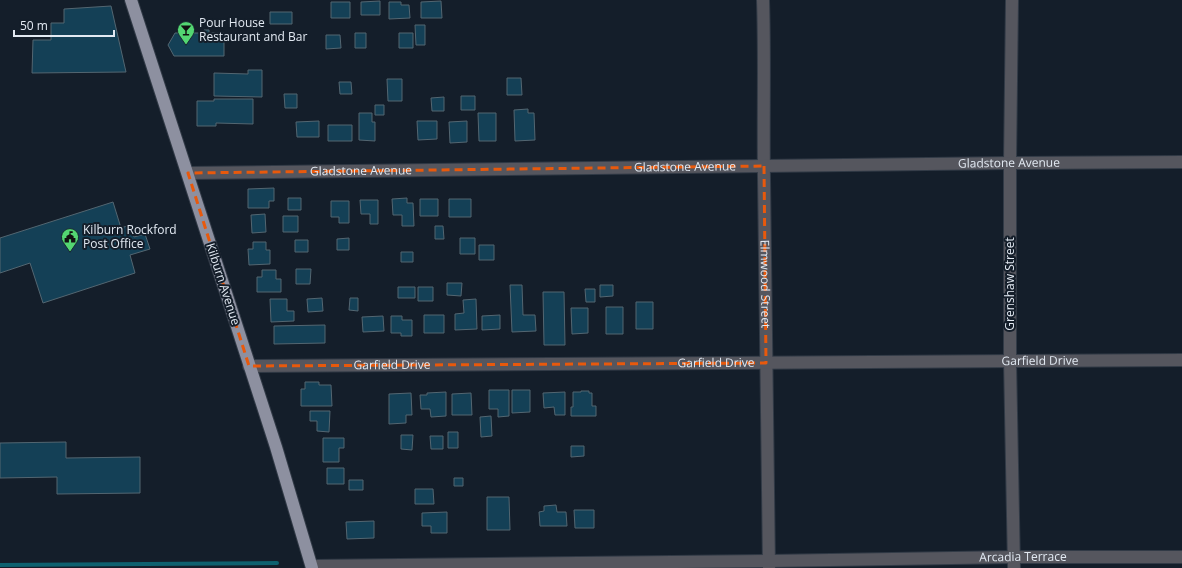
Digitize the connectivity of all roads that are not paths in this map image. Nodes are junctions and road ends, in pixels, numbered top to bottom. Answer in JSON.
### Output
{"nodes":[{"id":1,"x":131,"y":0,"type":"edge"},
{"id":2,"x":763,"y":0,"type":"edge"},
{"id":3,"x":1012,"y":0,"type":"edge"},
{"id":4,"x":1182,"y":162,"type":"edge"},
{"id":5,"x":1010,"y":163,"type":"junction"},
{"id":6,"x":764,"y":166,"type":"junction"},
{"id":7,"x":188,"y":173,"type":"junction"},
{"id":8,"x":1182,"y":360,"type":"edge"},
{"id":9,"x":1010,"y":361,"type":"junction"},
{"id":10,"x":766,"y":363,"type":"junction"},
{"id":11,"x":249,"y":366,"type":"junction"},
{"id":12,"x":1182,"y":557,"type":"edge"},
{"id":13,"x":1014,"y":562,"type":"edge"},
{"id":14,"x":769,"y":565,"type":"edge"},
{"id":15,"x":312,"y":567,"type":"edge"}],
"edges":[{"from":1,"to":7,"type":"main road","name":"Kilburn Avenue"},
{"from":2,"to":6,"type":"street","name":"Elmwood Street"},
{"from":3,"to":5,"type":"street","name":"Grenshaw Street"},
{"from":4,"to":5,"type":"street","name":"Gladstone Avenue"},
{"from":5,"to":6,"type":"street","name":"Gladstone Avenue"},
{"from":5,"to":9,"type":"street","name":"Grenshaw Street"},
{"from":6,"to":7,"type":"street","name":"Gladstone Avenue"},
{"from":6,"to":10,"type":"street","name":"Elmwood Street"},
{"from":7,"to":11,"type":"main road","name":"Kilburn Avenue"},
{"from":8,"to":9,"type":"street","name":"Garfield Drive"},
{"from":9,"to":10,"type":"street","name":"Garfield Drive"},
{"from":9,"to":13,"type":"street","name":"Grenshaw Street"},
{"from":10,"to":11,"type":"street","name":"Garfield Drive"},
{"from":10,"to":14,"type":"street","name":"Elmwood Street"},
{"from":11,"to":15,"type":"main road","name":"Kilburn Avenue"},
{"from":12,"to":13,"type":"street","name":"Arcadia Terrace"},
{"from":13,"to":14,"type":"street","name":"Arcadia Terrace"},
{"from":14,"to":15,"type":"street","name":"Arcadia Terrace"}]}
